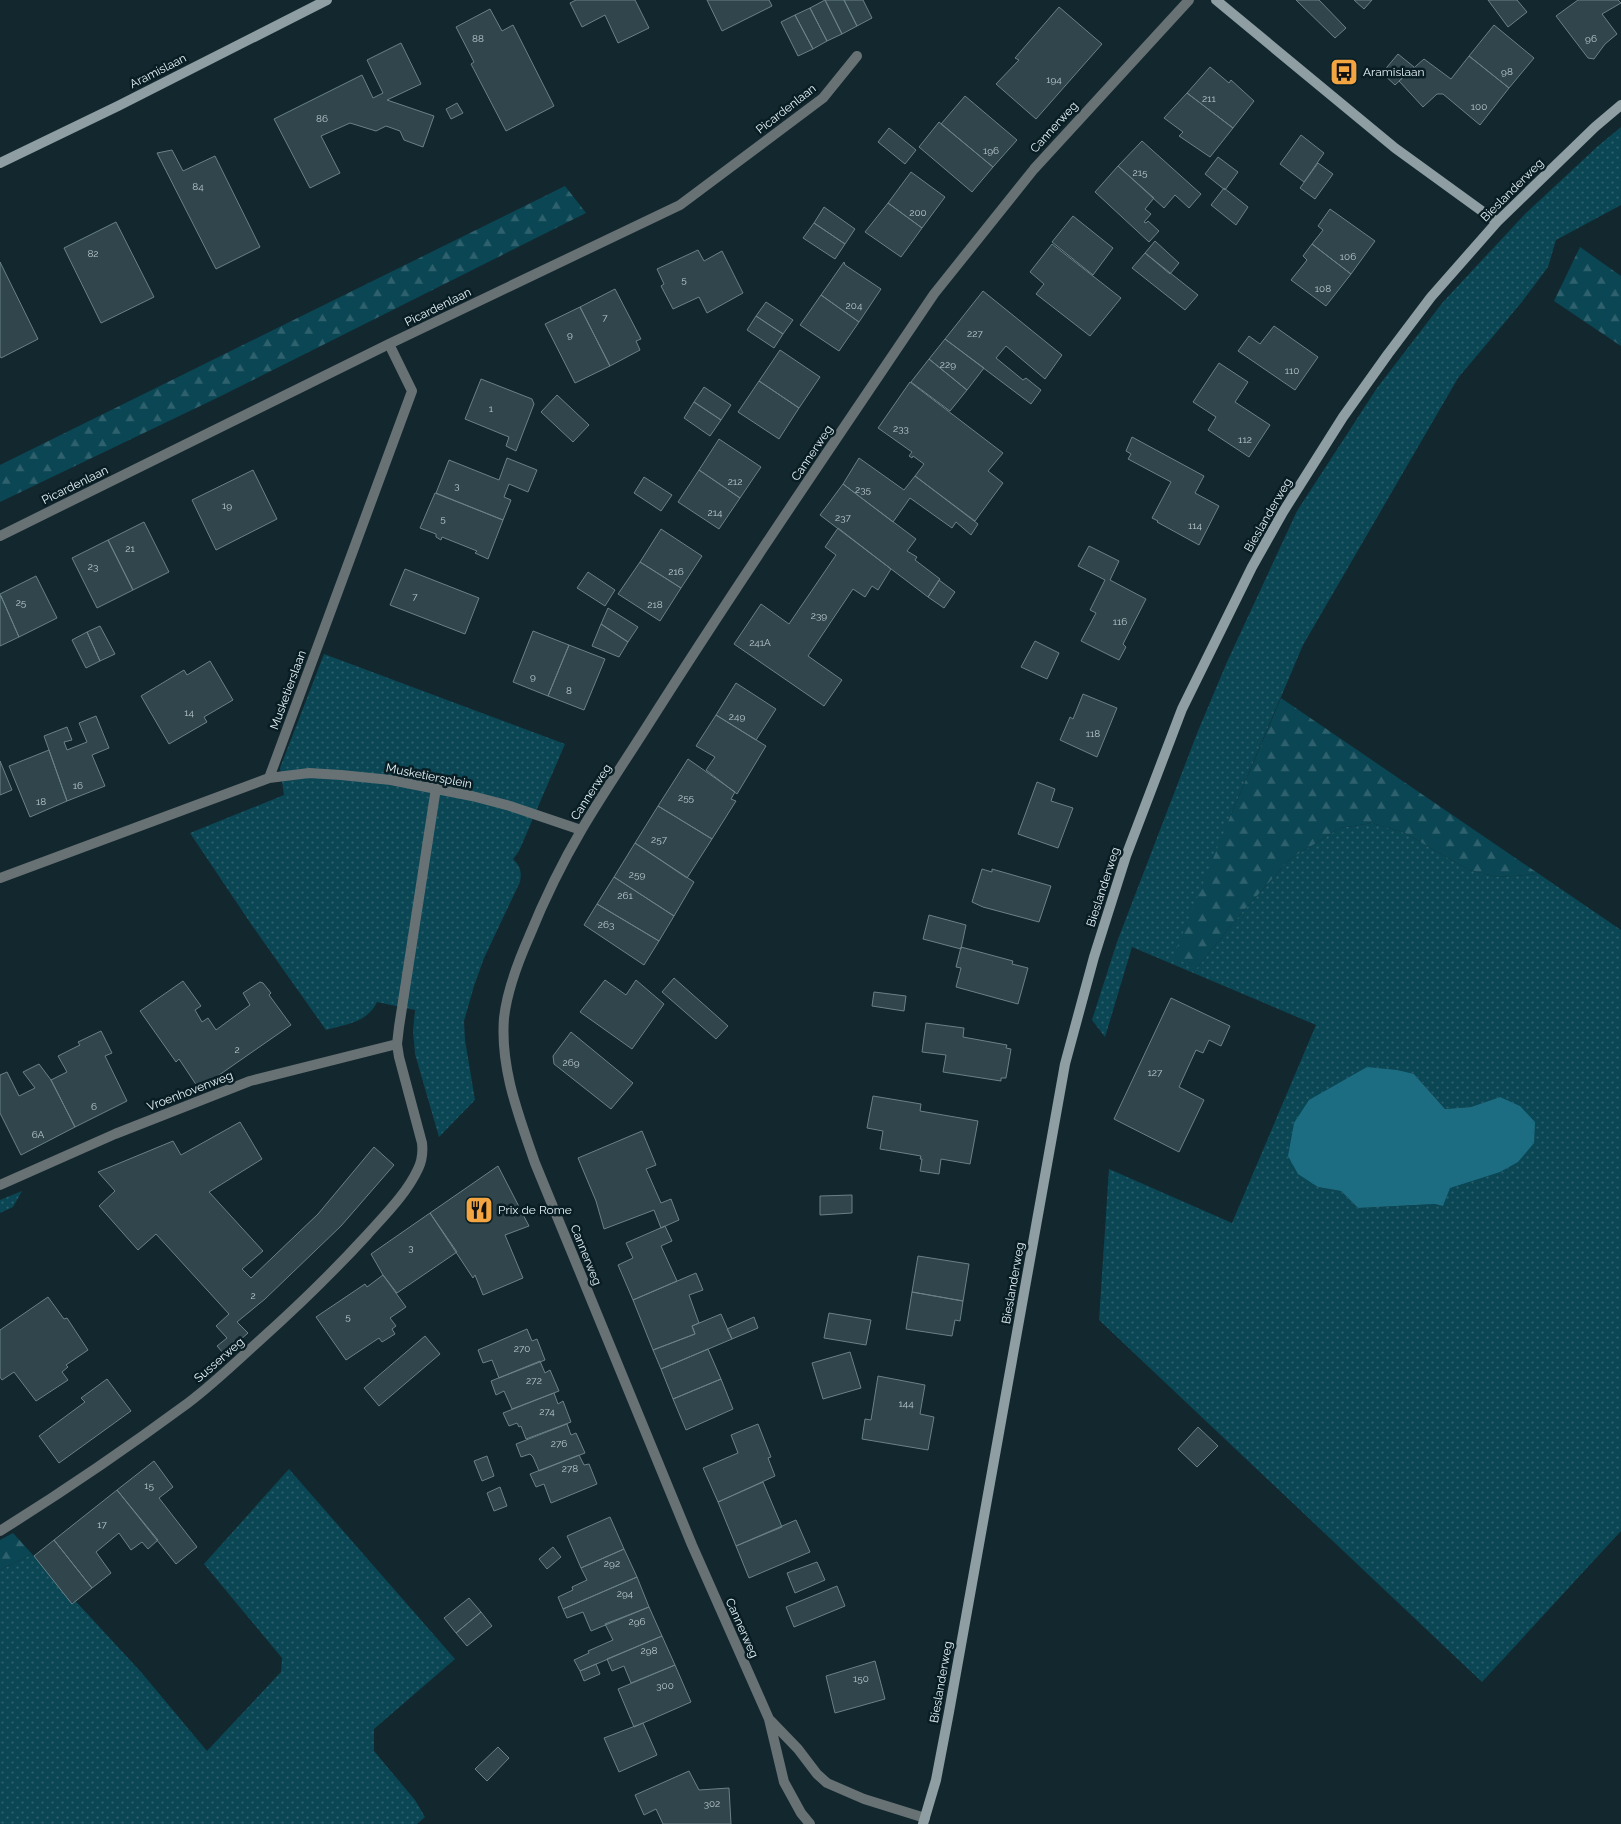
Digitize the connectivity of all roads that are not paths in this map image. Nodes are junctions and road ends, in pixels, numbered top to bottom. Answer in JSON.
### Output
{"nodes":[{"id":1,"x":327,"y":0,"type":"edge"},
{"id":2,"x":1189,"y":0,"type":"edge"},
{"id":3,"x":1216,"y":0,"type":"edge"},
{"id":4,"x":857,"y":56,"type":"dead end"},
{"id":5,"x":1621,"y":105,"type":"edge"},
{"id":6,"x":0,"y":163,"type":"edge"},
{"id":7,"x":1497,"y":222,"type":"junction"},
{"id":8,"x":389,"y":344,"type":"junction"},
{"id":9,"x":0,"y":536,"type":"edge"},
{"id":10,"x":269,"y":778,"type":"junction"},
{"id":11,"x":436,"y":788,"type":"junction"},
{"id":12,"x":581,"y":830,"type":"junction"},
{"id":13,"x":0,"y":878,"type":"edge"},
{"id":14,"x":398,"y":1044,"type":"junction"},
{"id":15,"x":0,"y":1185,"type":"edge"},
{"id":16,"x":0,"y":1531,"type":"edge"},
{"id":17,"x":769,"y":1719,"type":"junction"},
{"id":18,"x":924,"y":1821,"type":"edge"},
{"id":19,"x":810,"y":1824,"type":"edge"}],
"edges":[{"from":1,"to":6,"type":"main road","name":"Aramislaan"},
{"from":2,"to":12,"type":"street","name":"Cannerweg"},
{"from":3,"to":7,"type":"main road"},
{"from":4,"to":8,"type":"street","name":"Picardenlaan"},
{"from":5,"to":7,"type":"main road","name":"Bieslanderweg"},
{"from":7,"to":18,"type":"main road","name":"Bieslanderweg"},
{"from":8,"to":9,"type":"street","name":"Picardenlaan"},
{"from":8,"to":10,"type":"street","name":"Musketierslaan"},
{"from":10,"to":11,"type":"street","name":"Musketiersplein"},
{"from":10,"to":13,"type":"street"},
{"from":11,"to":12,"type":"street","name":"Musketiersplein"},
{"from":11,"to":14,"type":"street"},
{"from":12,"to":17,"type":"street","name":"Cannerweg"},
{"from":14,"to":15,"type":"street","name":"Vroenhovenweg"},
{"from":14,"to":16,"type":"street","name":"Susserweg"},
{"from":17,"to":18,"type":"street","name":"Cannerweg"},
{"from":17,"to":19,"type":"street","name":"Cannerweg"}]}
